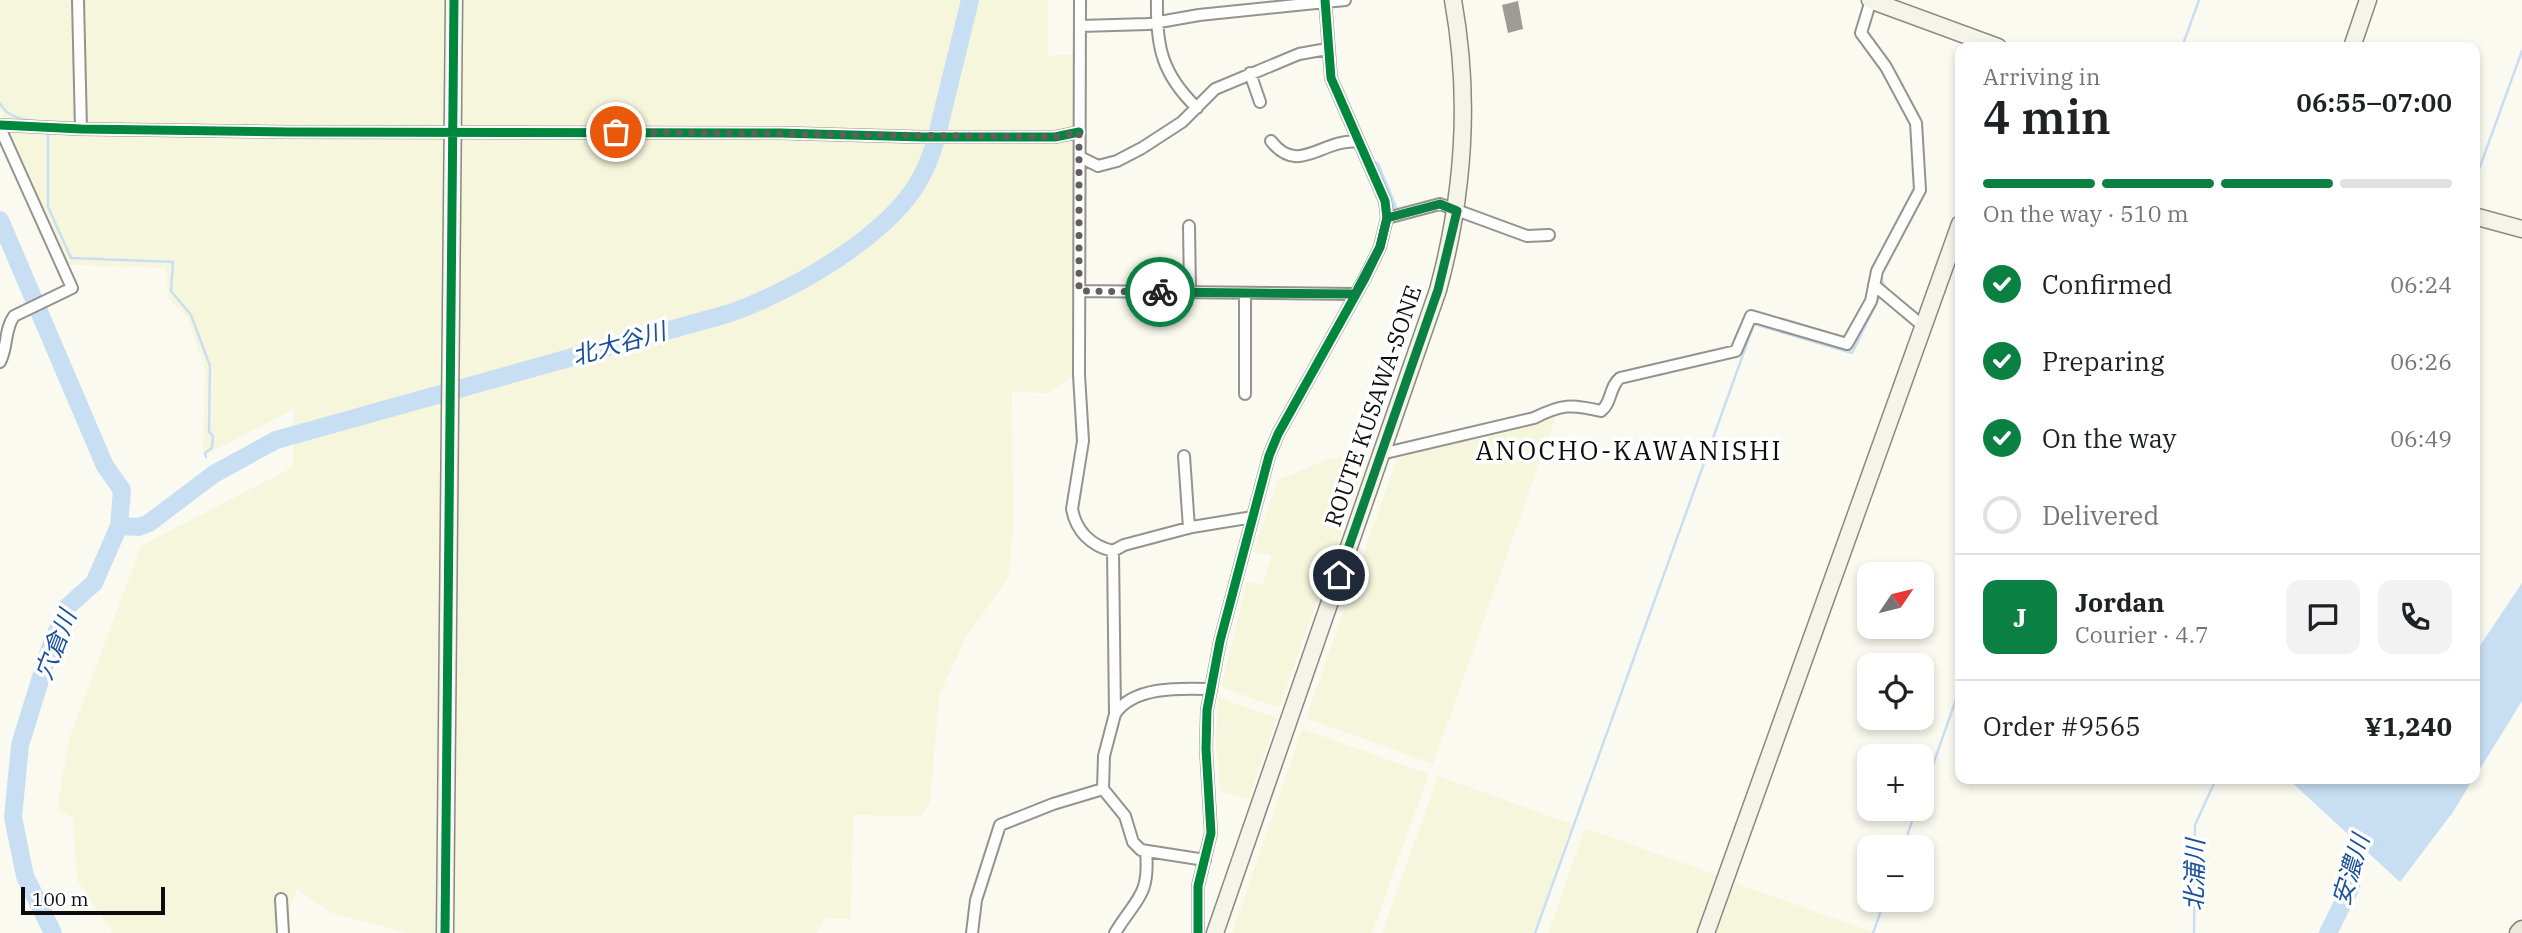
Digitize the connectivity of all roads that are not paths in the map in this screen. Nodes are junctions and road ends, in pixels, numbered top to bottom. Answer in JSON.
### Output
{"nodes":[{"id":1,"x":78,"y":0,"type":"edge"},
{"id":2,"x":454,"y":0,"type":"edge"},
{"id":3,"x":1080,"y":0,"type":"edge"},
{"id":4,"x":1157,"y":0,"type":"edge"},
{"id":5,"x":1345,"y":0,"type":"edge"},
{"id":6,"x":1452,"y":0,"type":"edge"},
{"id":7,"x":2368,"y":0,"type":"edge"},
{"id":8,"x":1325,"y":1,"type":"edge"},
{"id":9,"x":1876,"y":2,"type":"edge"},
{"id":10,"x":1157,"y":23,"type":"junction"},
{"id":11,"x":1080,"y":26,"type":"junction"},
{"id":12,"x":1984,"y":42,"type":"edge"},
{"id":13,"x":2354,"y":42,"type":"edge"},
{"id":14,"x":1327,"y":49,"type":"junction"},
{"id":15,"x":1250,"y":74,"type":"junction"},
{"id":16,"x":1260,"y":102,"type":"dead end"},
{"id":17,"x":1196,"y":107,"type":"junction"},
{"id":18,"x":0,"y":126,"type":"edge"},
{"id":19,"x":81,"y":129,"type":"junction"},
{"id":20,"x":452,"y":132,"type":"junction"},
{"id":21,"x":1079,"y":132,"type":"junction"},
{"id":22,"x":1271,"y":141,"type":"dead end"},
{"id":23,"x":1359,"y":142,"type":"junction"},
{"id":24,"x":1080,"y":157,"type":"junction"},
{"id":25,"x":1457,"y":211,"type":"junction"},
{"id":26,"x":2480,"y":217,"type":"edge"},
{"id":27,"x":1387,"y":218,"type":"junction"},
{"id":28,"x":1189,"y":226,"type":"dead end"},
{"id":29,"x":2522,"y":229,"type":"edge"},
{"id":30,"x":1549,"y":235,"type":"dead end"},
{"id":31,"x":1955,"y":238,"type":"edge"},
{"id":32,"x":1874,"y":285,"type":"junction"},
{"id":33,"x":1079,"y":291,"type":"junction"},
{"id":34,"x":1189,"y":292,"type":"junction"},
{"id":35,"x":1245,"y":293,"type":"junction"},
{"id":36,"x":1355,"y":294,"type":"junction"},
{"id":37,"x":1923,"y":326,"type":"junction"},
{"id":38,"x":0,"y":362,"type":"edge"},
{"id":39,"x":1245,"y":394,"type":"dead end"},
{"id":40,"x":1381,"y":454,"type":"junction"},
{"id":41,"x":1184,"y":456,"type":"dead end"},
{"id":42,"x":1253,"y":517,"type":"junction"},
{"id":43,"x":1189,"y":528,"type":"junction"},
{"id":44,"x":1113,"y":551,"type":"junction"},
{"id":45,"x":1210,"y":690,"type":"junction"},
{"id":46,"x":1115,"y":714,"type":"junction"},
{"id":47,"x":1103,"y":789,"type":"junction"},
{"id":48,"x":1146,"y":852,"type":"junction"},
{"id":49,"x":1205,"y":860,"type":"junction"},
{"id":50,"x":281,"y":899,"type":"dead end"},
{"id":51,"x":283,"y":933,"type":"edge"},
{"id":52,"x":445,"y":933,"type":"edge"},
{"id":53,"x":972,"y":933,"type":"edge"},
{"id":54,"x":1115,"y":933,"type":"edge"},
{"id":55,"x":1198,"y":933,"type":"edge"},
{"id":56,"x":1215,"y":933,"type":"edge"},
{"id":57,"x":1706,"y":933,"type":"edge"}],
"edges":[{"from":1,"to":19,"type":"street"},
{"from":2,"to":20,"type":"street"},
{"from":3,"to":11,"type":"street"},
{"from":4,"to":10,"type":"street"},
{"from":5,"to":8,"type":"street"},
{"from":6,"to":25,"type":"street","name":"ROUTE KUSAWA-SONE"},
{"from":7,"to":13,"type":"street"},
{"from":8,"to":10,"type":"street"},
{"from":8,"to":14,"type":"street"},
{"from":9,"to":12,"type":"street"},
{"from":9,"to":32,"type":"street"},
{"from":10,"to":11,"type":"street"},
{"from":10,"to":17,"type":"street"},
{"from":11,"to":21,"type":"street"},
{"from":14,"to":15,"type":"street"},
{"from":14,"to":23,"type":"street"},
{"from":15,"to":16,"type":"street"},
{"from":15,"to":17,"type":"street"},
{"from":17,"to":24,"type":"street"},
{"from":18,"to":19,"type":"street"},
{"from":18,"to":38,"type":"street"},
{"from":19,"to":20,"type":"street"},
{"from":20,"to":21,"type":"street"},
{"from":20,"to":52,"type":"street"},
{"from":21,"to":24,"type":"street"},
{"from":22,"to":23,"type":"street"},
{"from":23,"to":27,"type":"street"},
{"from":24,"to":33,"type":"street"},
{"from":25,"to":27,"type":"street"},
{"from":25,"to":30,"type":"street"},
{"from":25,"to":40,"type":"street","name":"ROUTE KUSAWA-SONE"},
{"from":26,"to":29,"type":"street"},
{"from":27,"to":36,"type":"street"},
{"from":28,"to":34,"type":"street"},
{"from":31,"to":37,"type":"street"},
{"from":32,"to":37,"type":"street"},
{"from":32,"to":40,"type":"street"},
{"from":33,"to":34,"type":"street"},
{"from":33,"to":44,"type":"street"},
{"from":34,"to":35,"type":"street"},
{"from":35,"to":36,"type":"street"},
{"from":35,"to":39,"type":"street"},
{"from":36,"to":42,"type":"street"},
{"from":37,"to":57,"type":"street"},
{"from":40,"to":56,"type":"street","name":"ROUTE KUSAWA-SONE"},
{"from":41,"to":43,"type":"street"},
{"from":42,"to":43,"type":"street"},
{"from":42,"to":45,"type":"street"},
{"from":43,"to":44,"type":"street"},
{"from":44,"to":46,"type":"street"},
{"from":45,"to":46,"type":"street"},
{"from":45,"to":49,"type":"street"},
{"from":46,"to":47,"type":"street"},
{"from":47,"to":48,"type":"street"},
{"from":47,"to":53,"type":"street"},
{"from":48,"to":49,"type":"street"},
{"from":48,"to":54,"type":"street"},
{"from":49,"to":55,"type":"street"},
{"from":50,"to":51,"type":"street"}]}
